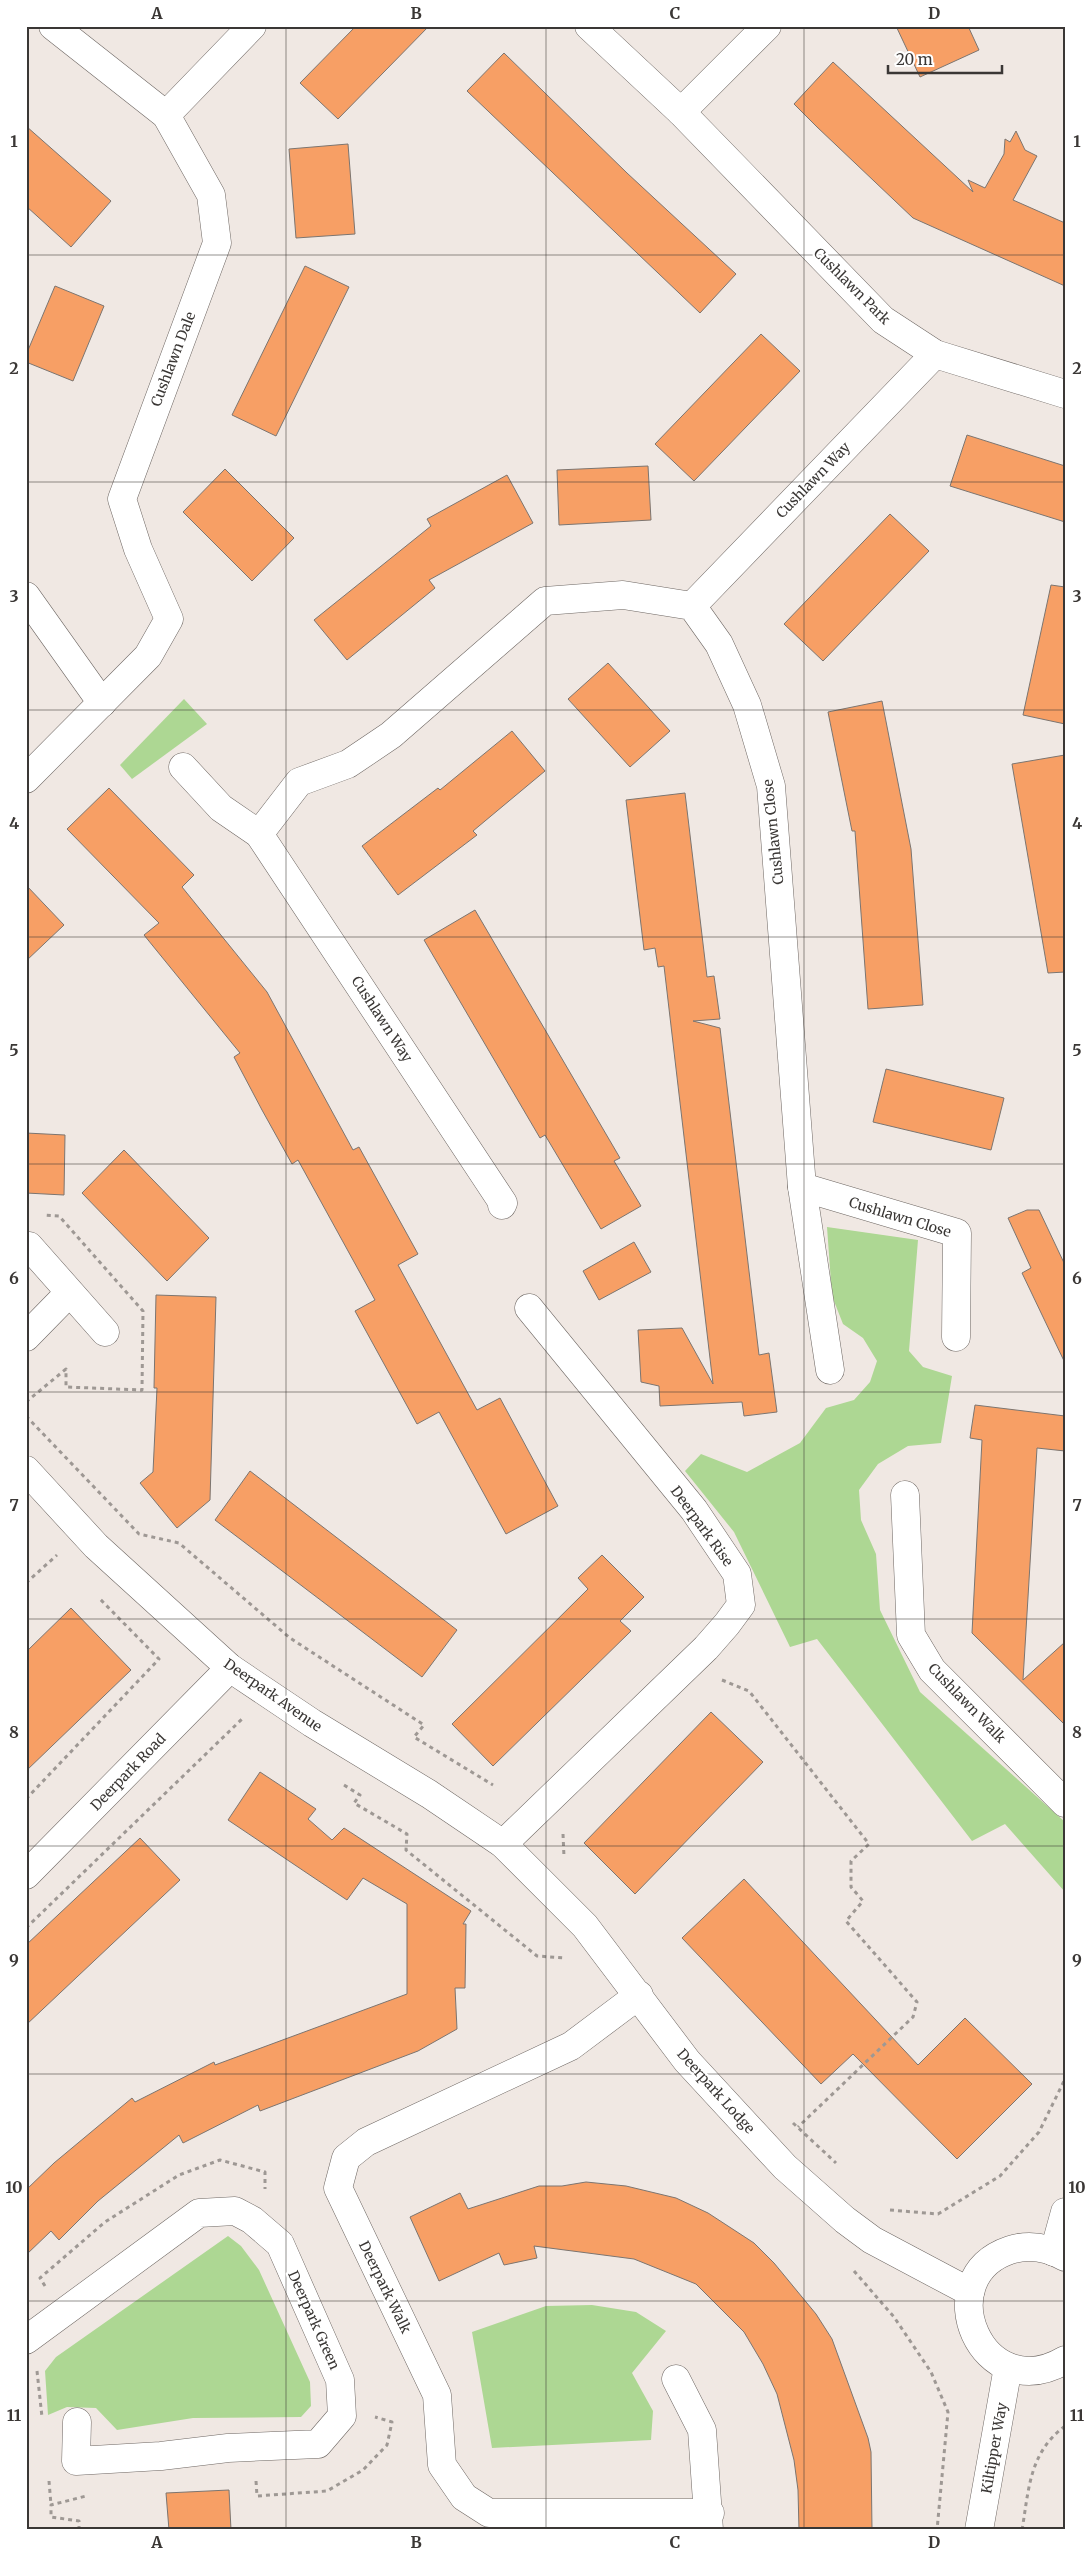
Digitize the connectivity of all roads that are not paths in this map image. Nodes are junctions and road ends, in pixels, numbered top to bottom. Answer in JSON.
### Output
{"nodes":[{"id":1,"x":53,"y":26,"type":"edge"},
{"id":2,"x":252,"y":26,"type":"edge"},
{"id":3,"x":589,"y":26,"type":"edge"},
{"id":4,"x":768,"y":26,"type":"edge"},
{"id":5,"x":681,"y":112,"type":"junction"},
{"id":6,"x":166,"y":115,"type":"junction"},
{"id":7,"x":935,"y":354,"type":"junction"},
{"id":8,"x":1065,"y":394,"type":"edge"},
{"id":9,"x":26,"y":596,"type":"edge"},
{"id":10,"x":692,"y":606,"type":"junction"},
{"id":11,"x":102,"y":703,"type":"junction"},
{"id":12,"x":183,"y":766,"type":"dead end"},
{"id":13,"x":26,"y":779,"type":"edge"},
{"id":14,"x":259,"y":834,"type":"junction"},
{"id":15,"x":802,"y":1187,"type":"junction"},
{"id":16,"x":502,"y":1206,"type":"dead end"},
{"id":17,"x":28,"y":1246,"type":"dead end"},
{"id":18,"x":69,"y":1293,"type":"junction"},
{"id":19,"x":529,"y":1308,"type":"dead end"},
{"id":20,"x":105,"y":1332,"type":"dead end"},
{"id":21,"x":26,"y":1337,"type":"edge"},
{"id":22,"x":956,"y":1337,"type":"dead end"},
{"id":23,"x":830,"y":1370,"type":"dead end"},
{"id":24,"x":26,"y":1470,"type":"edge"},
{"id":25,"x":905,"y":1495,"type":"dead end"},
{"id":26,"x":230,"y":1668,"type":"junction"},
{"id":27,"x":1065,"y":1803,"type":"edge"},
{"id":28,"x":503,"y":1844,"type":"junction"},
{"id":29,"x":26,"y":1876,"type":"edge"},
{"id":30,"x":639,"y":1995,"type":"junction"},
{"id":31,"x":1065,"y":2212,"type":"edge"},
{"id":32,"x":1060,"y":2254,"type":"edge"},
{"id":33,"x":970,"y":2292,"type":"junction"},
{"id":34,"x":26,"y":2340,"type":"edge"},
{"id":35,"x":1065,"y":2360,"type":"edge"},
{"id":36,"x":1008,"y":2367,"type":"junction"},
{"id":37,"x":676,"y":2379,"type":"dead end"},
{"id":38,"x":77,"y":2422,"type":"dead end"},
{"id":39,"x":710,"y":2521,"type":"edge"},
{"id":40,"x":979,"y":2530,"type":"edge"}],
"edges":[{"from":1,"to":6,"type":"street"},
{"from":2,"to":6,"type":"street"},
{"from":3,"to":5,"type":"street","name":"Cushlawn Park"},
{"from":4,"to":5,"type":"street"},
{"from":5,"to":7,"type":"street","name":"Cushlawn Park"},
{"from":6,"to":11,"type":"street","name":"Cushlawn Dale"},
{"from":7,"to":8,"type":"street","name":"Cushlawn Park"},
{"from":7,"to":10,"type":"street","name":"Cushlawn Way"},
{"from":9,"to":11,"type":"street"},
{"from":10,"to":14,"type":"street"},
{"from":10,"to":15,"type":"street","name":"Cushlawn Close"},
{"from":11,"to":13,"type":"street","name":"Cushlawn Dale"},
{"from":12,"to":14,"type":"street","name":"Cushlawn Way"},
{"from":14,"to":16,"type":"street","name":"Cushlawn Way"},
{"from":15,"to":22,"type":"street","name":"Cushlawn Close"},
{"from":15,"to":23,"type":"street","name":"Cushlawn Close"},
{"from":17,"to":18,"type":"street"},
{"from":18,"to":20,"type":"street"},
{"from":18,"to":21,"type":"street"},
{"from":19,"to":28,"type":"street","name":"Deerpark Rise"},
{"from":24,"to":26,"type":"street","name":"Deerpark Avenue"},
{"from":25,"to":27,"type":"street","name":"Cushlawn Walk"},
{"from":26,"to":28,"type":"street","name":"Deerpark Avenue"},
{"from":26,"to":29,"type":"street","name":"Deerpark Road"},
{"from":28,"to":30,"type":"street","name":"Deerpark Lodge"},
{"from":30,"to":33,"type":"street","name":"Deerpark Lodge"},
{"from":30,"to":39,"type":"street","name":"Deerpark Walk"},
{"from":31,"to":32,"type":"street"},
{"from":32,"to":33,"type":"street"},
{"from":33,"to":36,"type":"street"},
{"from":34,"to":38,"type":"street","name":"Deerpark Green"},
{"from":35,"to":36,"type":"street"},
{"from":36,"to":40,"type":"street","name":"Kiltipper Way"},
{"from":37,"to":39,"type":"street"}]}
